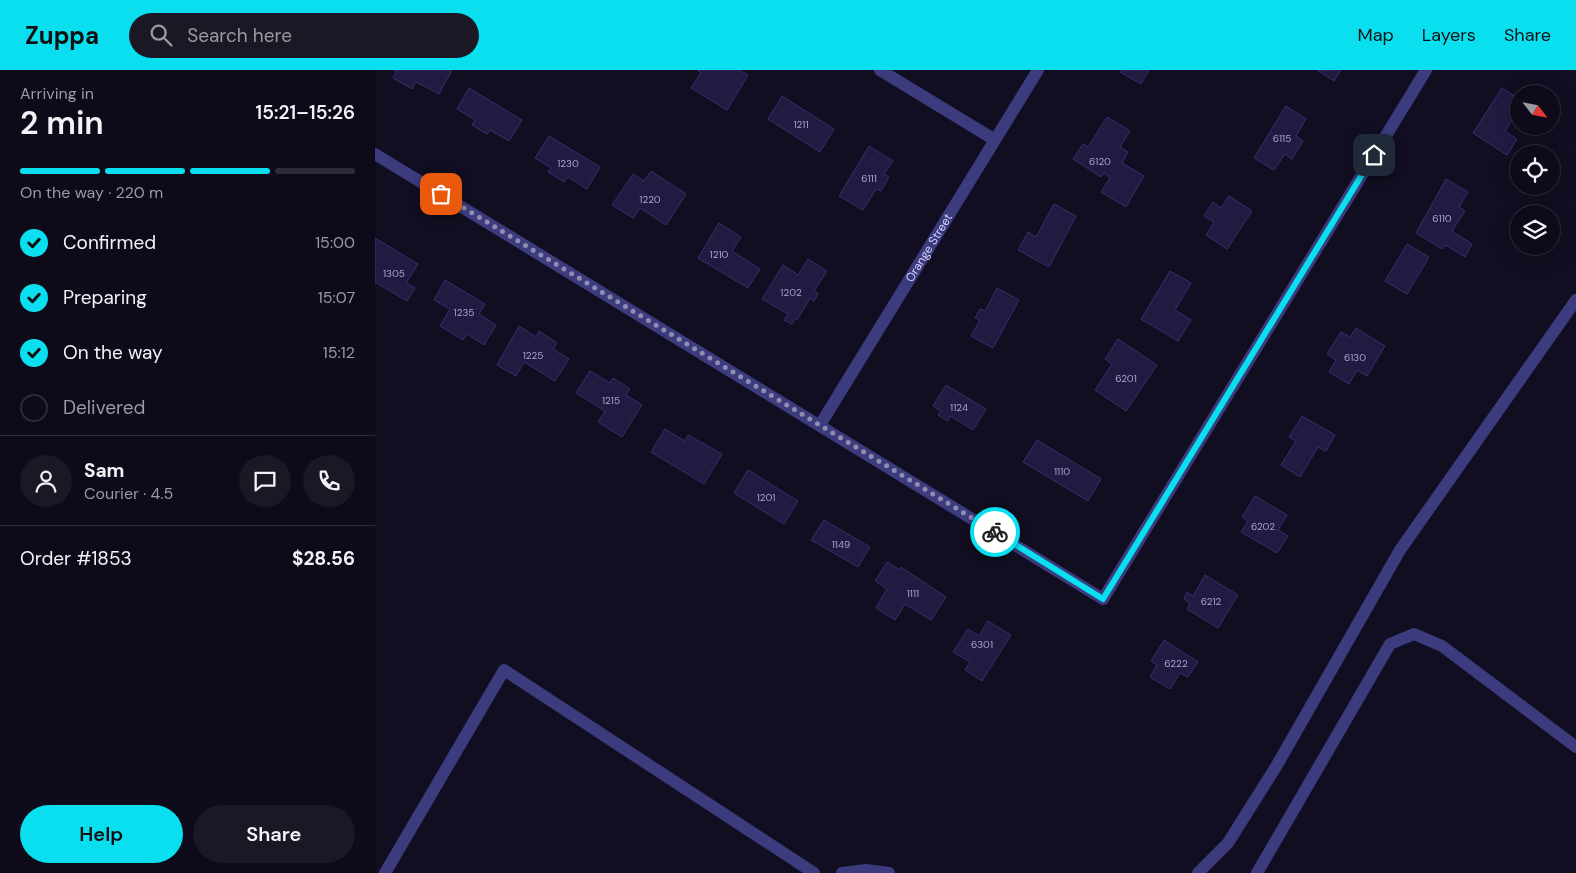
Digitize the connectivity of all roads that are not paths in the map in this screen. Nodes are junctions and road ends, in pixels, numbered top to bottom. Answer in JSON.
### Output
{"nodes":[{"id":1,"x":880,"y":70,"type":"edge"},
{"id":2,"x":1038,"y":70,"type":"edge"},
{"id":3,"x":1426,"y":70,"type":"edge"},
{"id":4,"x":995,"y":140,"type":"junction"},
{"id":5,"x":375,"y":154,"type":"edge"},
{"id":6,"x":1576,"y":300,"type":"edge"},
{"id":7,"x":820,"y":426,"type":"junction"},
{"id":8,"x":1576,"y":748,"type":"edge"},
{"id":9,"x":385,"y":873,"type":"edge"},
{"id":10,"x":814,"y":873,"type":"edge"},
{"id":11,"x":842,"y":873,"type":"edge"},
{"id":12,"x":889,"y":873,"type":"edge"},
{"id":13,"x":1198,"y":873,"type":"edge"},
{"id":14,"x":1257,"y":873,"type":"edge"}],
"edges":[{"from":1,"to":4,"type":"street"},
{"from":2,"to":4,"type":"street","name":"Orange Street"},
{"from":3,"to":7,"type":"street"},
{"from":4,"to":7,"type":"street","name":"Orange Street"},
{"from":5,"to":7,"type":"street"},
{"from":6,"to":13,"type":"street"},
{"from":8,"to":14,"type":"street"},
{"from":9,"to":10,"type":"street"},
{"from":11,"to":12,"type":"street"}]}
